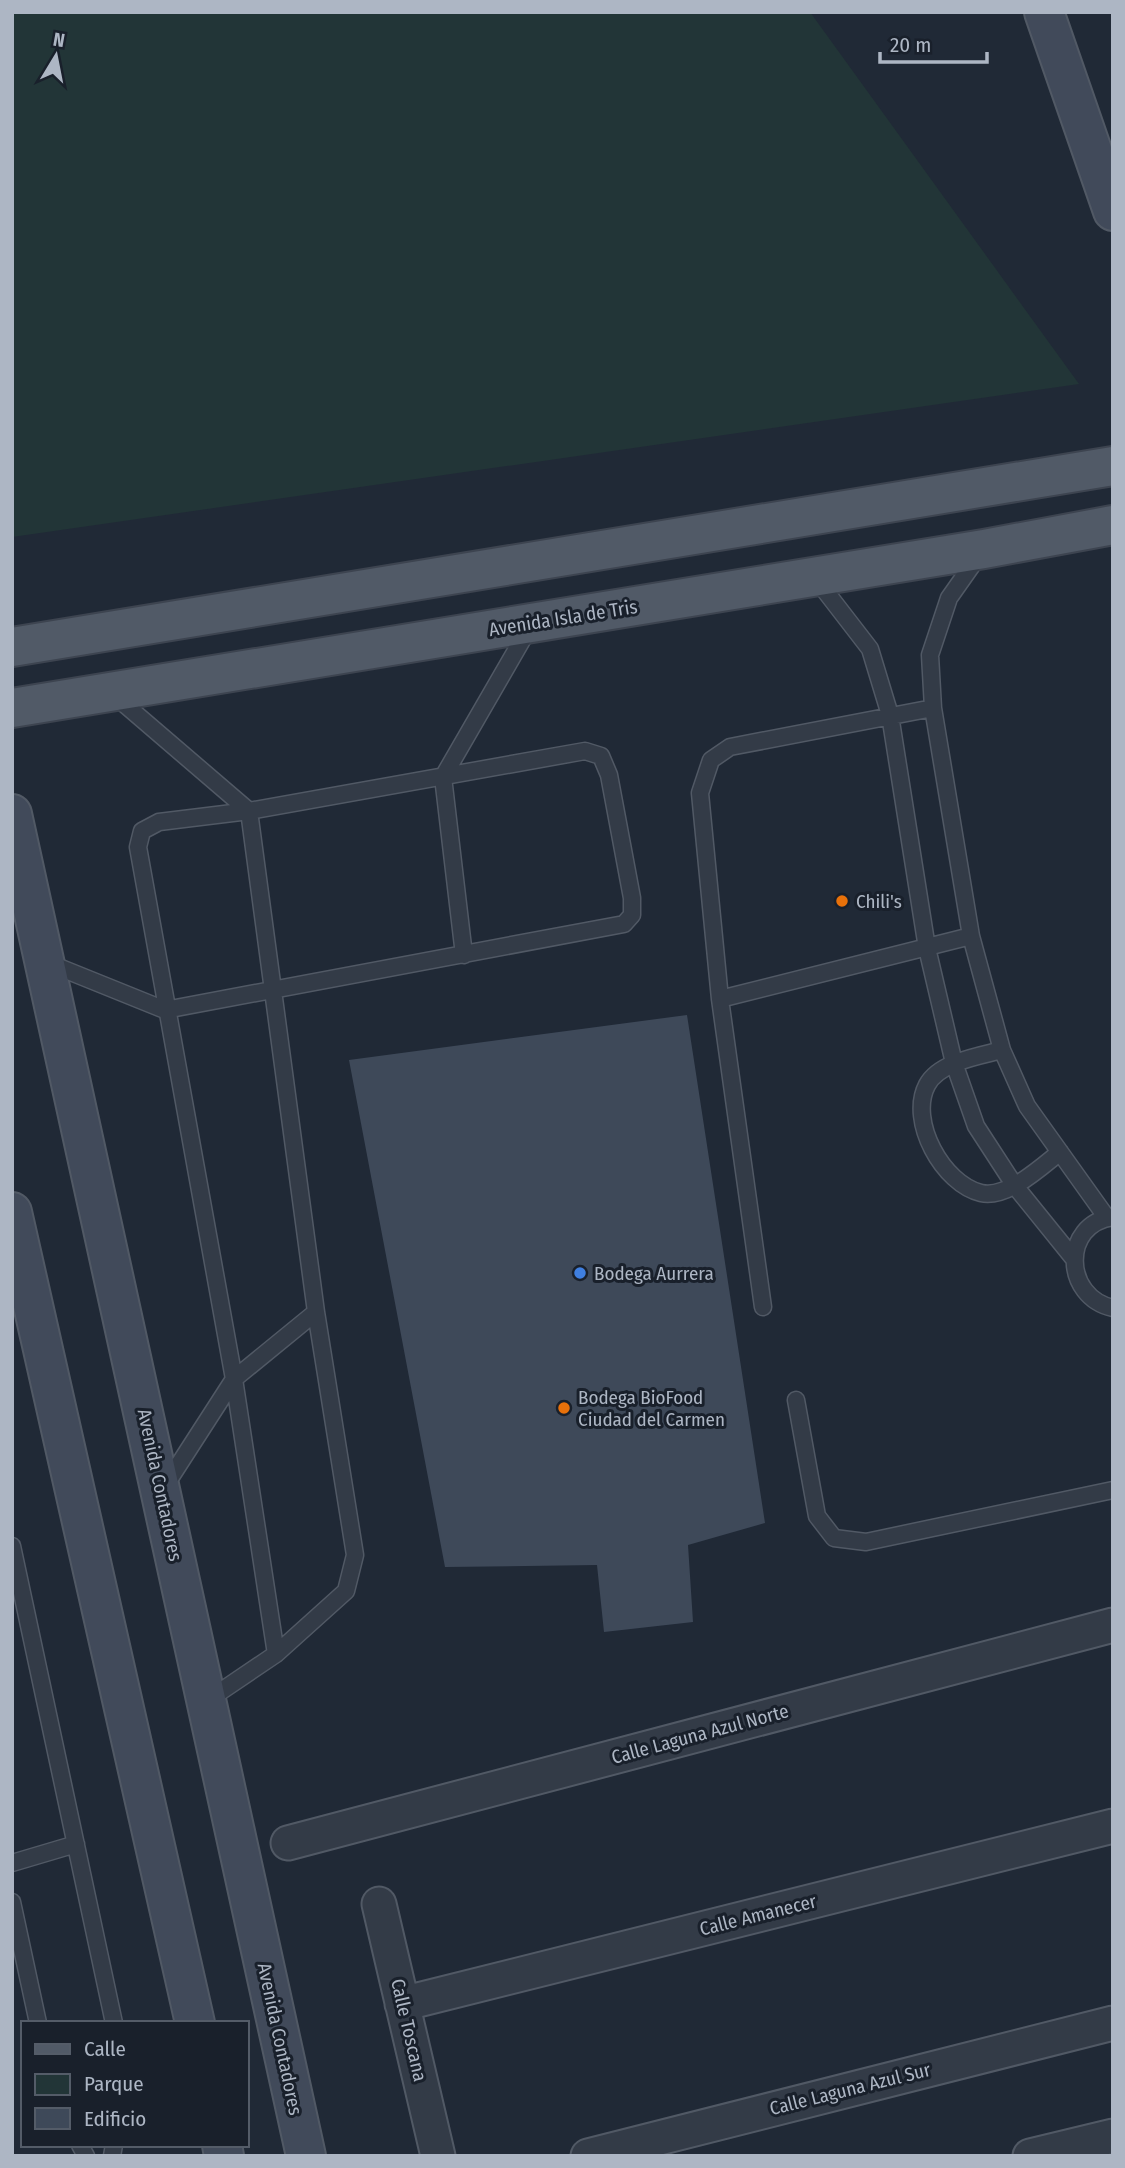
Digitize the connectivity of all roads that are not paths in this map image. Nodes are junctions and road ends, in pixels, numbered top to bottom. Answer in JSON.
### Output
{"nodes":[{"id":1,"x":1044,"y":12,"type":"edge"},
{"id":2,"x":1113,"y":211,"type":"edge"},
{"id":3,"x":1113,"y":466,"type":"edge"},
{"id":4,"x":1113,"y":525,"type":"edge"},
{"id":5,"x":1046,"y":538,"type":"junction"},
{"id":6,"x":984,"y":549,"type":"junction"},
{"id":7,"x":1113,"y":554,"type":"edge"},
{"id":8,"x":815,"y":577,"type":"junction"},
{"id":9,"x":532,"y":623,"type":"junction"},
{"id":10,"x":12,"y":647,"type":"edge"},
{"id":11,"x":111,"y":692,"type":"junction"},
{"id":12,"x":933,"y":708,"type":"junction"},
{"id":13,"x":12,"y":709,"type":"edge"},
{"id":14,"x":890,"y":715,"type":"junction"},
{"id":15,"x":443,"y":777,"type":"junction"},
{"id":16,"x":249,"y":811,"type":"junction"},
{"id":17,"x":12,"y":814,"type":"edge"},
{"id":18,"x":971,"y":936,"type":"junction"},
{"id":19,"x":927,"y":948,"type":"junction"},
{"id":20,"x":464,"y":954,"type":"junction"},
{"id":21,"x":45,"y":961,"type":"junction"},
{"id":22,"x":272,"y":990,"type":"junction"},
{"id":23,"x":720,"y":999,"type":"junction"},
{"id":24,"x":165,"y":1010,"type":"junction"},
{"id":25,"x":1002,"y":1050,"type":"junction"},
{"id":26,"x":954,"y":1063,"type":"junction"},
{"id":27,"x":1060,"y":1152,"type":"junction"},
{"id":28,"x":1015,"y":1186,"type":"junction"},
{"id":29,"x":12,"y":1212,"type":"edge"},
{"id":30,"x":1110,"y":1217,"type":"edge"},
{"id":31,"x":1074,"y":1259,"type":"junction"},
{"id":32,"x":764,"y":1307,"type":"dead end"},
{"id":33,"x":1113,"y":1308,"type":"edge"},
{"id":34,"x":316,"y":1312,"type":"junction"},
{"id":35,"x":234,"y":1379,"type":"junction"},
{"id":36,"x":796,"y":1400,"type":"dead end"},
{"id":37,"x":1113,"y":1490,"type":"edge"},
{"id":38,"x":161,"y":1492,"type":"junction"},
{"id":39,"x":12,"y":1546,"type":"edge"},
{"id":40,"x":1113,"y":1625,"type":"edge"},
{"id":41,"x":276,"y":1654,"type":"junction"},
{"id":42,"x":207,"y":1700,"type":"junction"},
{"id":43,"x":1113,"y":1826,"type":"edge"},
{"id":44,"x":288,"y":1843,"type":"dead end"},
{"id":45,"x":76,"y":1844,"type":"junction"},
{"id":46,"x":12,"y":1863,"type":"edge"},
{"id":47,"x":12,"y":1902,"type":"edge"},
{"id":48,"x":379,"y":1904,"type":"dead end"},
{"id":49,"x":402,"y":2004,"type":"junction"},
{"id":50,"x":38,"y":2021,"type":"edge"},
{"id":51,"x":114,"y":2021,"type":"edge"},
{"id":52,"x":195,"y":2021,"type":"edge"},
{"id":53,"x":1113,"y":2023,"type":"edge"},
{"id":54,"x":1113,"y":2136,"type":"edge"},
{"id":55,"x":1066,"y":2152,"type":"edge"},
{"id":56,"x":306,"y":2156,"type":"edge"},
{"id":57,"x":438,"y":2156,"type":"edge"},
{"id":58,"x":588,"y":2156,"type":"edge"},
{"id":59,"x":1030,"y":2156,"type":"edge"}],
"edges":[{"from":1,"to":2,"type":"main road"},
{"from":3,"to":10,"type":"main road"},
{"from":4,"to":5,"type":"main road","name":"Avenida Isla de Tris"},
{"from":5,"to":6,"type":"main road","name":"Avenida Isla de Tris"},
{"from":5,"to":7,"type":"main road"},
{"from":6,"to":8,"type":"main road","name":"Avenida Isla de Tris"},
{"from":6,"to":12,"type":"lane"},
{"from":8,"to":9,"type":"main road","name":"Avenida Isla de Tris"},
{"from":8,"to":14,"type":"lane"},
{"from":9,"to":11,"type":"main road","name":"Avenida Isla de Tris"},
{"from":9,"to":15,"type":"lane"},
{"from":11,"to":13,"type":"main road","name":"Avenida Isla de Tris"},
{"from":11,"to":16,"type":"lane"},
{"from":12,"to":14,"type":"lane"},
{"from":12,"to":18,"type":"lane"},
{"from":14,"to":19,"type":"lane"},
{"from":14,"to":23,"type":"lane"},
{"from":15,"to":16,"type":"lane"},
{"from":15,"to":20,"type":"lane"},
{"from":15,"to":20,"type":"lane"},
{"from":16,"to":22,"type":"lane"},
{"from":16,"to":24,"type":"lane"},
{"from":17,"to":21,"type":"main road","name":"Avenida Contadores"},
{"from":18,"to":19,"type":"lane"},
{"from":18,"to":25,"type":"lane"},
{"from":19,"to":23,"type":"lane"},
{"from":19,"to":26,"type":"lane"},
{"from":20,"to":22,"type":"lane"},
{"from":21,"to":24,"type":"lane"},
{"from":21,"to":38,"type":"main road","name":"Avenida Contadores"},
{"from":22,"to":24,"type":"lane"},
{"from":22,"to":34,"type":"lane"},
{"from":23,"to":32,"type":"lane"},
{"from":24,"to":35,"type":"lane"},
{"from":25,"to":26,"type":"lane"},
{"from":25,"to":27,"type":"lane"},
{"from":26,"to":28,"type":"lane"},
{"from":26,"to":28,"type":"lane"},
{"from":27,"to":28,"type":"lane"},
{"from":27,"to":30,"type":"lane"},
{"from":28,"to":31,"type":"lane"},
{"from":29,"to":52,"type":"main road"},
{"from":30,"to":31,"type":"lane"},
{"from":31,"to":33,"type":"lane"},
{"from":34,"to":35,"type":"lane"},
{"from":34,"to":41,"type":"lane"},
{"from":35,"to":38,"type":"lane"},
{"from":35,"to":41,"type":"lane"},
{"from":36,"to":37,"type":"lane"},
{"from":38,"to":42,"type":"main road","name":"Avenida Contadores"},
{"from":39,"to":45,"type":"lane"},
{"from":40,"to":44,"type":"street","name":"Calle Laguna Azul Norte"},
{"from":41,"to":42,"type":"lane"},
{"from":42,"to":56,"type":"main road","name":"Avenida Contadores"},
{"from":43,"to":49,"type":"street","name":"Calle Amanecer"},
{"from":45,"to":46,"type":"lane"},
{"from":45,"to":51,"type":"lane"},
{"from":47,"to":50,"type":"lane"},
{"from":48,"to":49,"type":"street","name":"Calle Toscana"},
{"from":49,"to":57,"type":"street","name":"Calle Toscana"},
{"from":53,"to":58,"type":"street","name":"Calle Laguna Azul Sur"},
{"from":54,"to":55,"type":"street"},
{"from":55,"to":59,"type":"street"}]}
